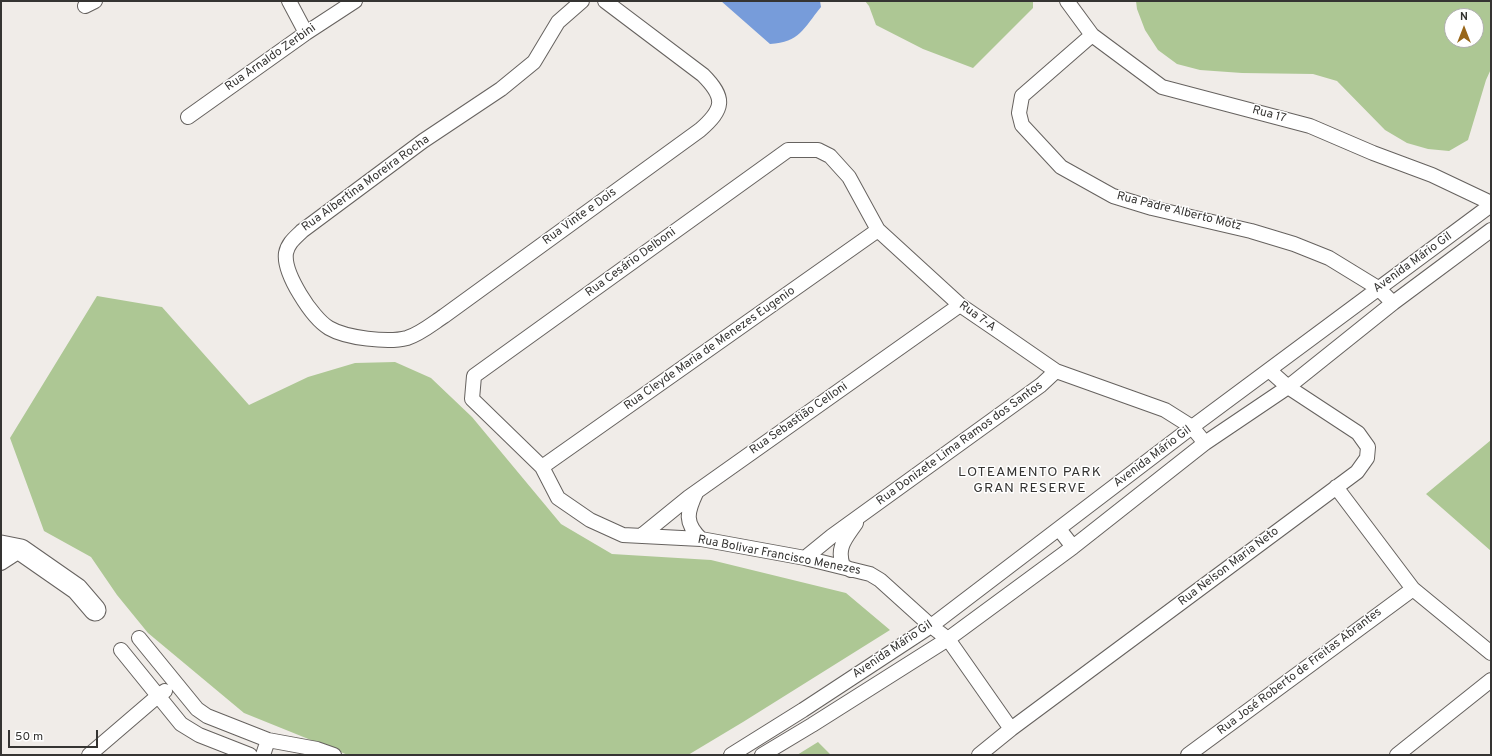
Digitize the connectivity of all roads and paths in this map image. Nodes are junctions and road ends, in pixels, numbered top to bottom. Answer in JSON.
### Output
{"nodes":[{"id":1,"x":289,"y":1,"type":"edge"},
{"id":2,"x":355,"y":1,"type":"edge"},
{"id":3,"x":582,"y":1,"type":"edge"},
{"id":4,"x":605,"y":1,"type":"edge"},
{"id":5,"x":1067,"y":1,"type":"edge"},
{"id":6,"x":306,"y":33,"type":"junction"},
{"id":7,"x":1092,"y":34,"type":"junction"},
{"id":8,"x":188,"y":117,"type":"dead end"},
{"id":9,"x":788,"y":150,"type":"joint"},
{"id":10,"x":1491,"y":204,"type":"edge"},
{"id":11,"x":878,"y":230,"type":"junction"},
{"id":12,"x":1491,"y":230,"type":"edge"},
{"id":13,"x":1378,"y":288,"type":"junction"},
{"id":14,"x":1393,"y":303,"type":"junction"},
{"id":15,"x":960,"y":305,"type":"junction"},
{"id":16,"x":416,"y":334,"type":"joint"},
{"id":17,"x":1269,"y":370,"type":"junction"},
{"id":18,"x":1056,"y":371,"type":"junction"},
{"id":19,"x":474,"y":376,"type":"joint"},
{"id":20,"x":1288,"y":387,"type":"junction"},
{"id":21,"x":1192,"y":427,"type":"junction"},
{"id":22,"x":1205,"y":443,"type":"junction"},
{"id":23,"x":542,"y":467,"type":"junction"},
{"id":24,"x":1336,"y":487,"type":"junction"},
{"id":25,"x":696,"y":492,"type":"junction"},
{"id":26,"x":862,"y":515,"type":"junction"},
{"id":27,"x":1059,"y":528,"type":"junction"},
{"id":28,"x":641,"y":536,"type":"junction"},
{"id":29,"x":701,"y":539,"type":"junction"},
{"id":30,"x":1074,"y":547,"type":"junction"},
{"id":31,"x":11,"y":548,"type":"edge"},
{"id":32,"x":804,"y":558,"type":"junction"},
{"id":33,"x":1,"y":563,"type":"edge"},
{"id":34,"x":851,"y":570,"type":"junction"},
{"id":35,"x":1413,"y":589,"type":"junction"},
{"id":36,"x":95,"y":610,"type":"dead end"},
{"id":37,"x":931,"y":626,"type":"junction"},
{"id":38,"x":139,"y":638,"type":"dead end"},
{"id":39,"x":948,"y":639,"type":"junction"},
{"id":40,"x":121,"y":650,"type":"dead end"},
{"id":41,"x":1491,"y":653,"type":"edge"},
{"id":42,"x":1491,"y":680,"type":"edge"},
{"id":43,"x":176,"y":684,"type":"junction"},
{"id":44,"x":159,"y":695,"type":"junction"},
{"id":45,"x":803,"y":710,"type":"junction"},
{"id":46,"x":812,"y":725,"type":"junction"},
{"id":47,"x":1011,"y":729,"type":"junction"},
{"id":48,"x":268,"y":740,"type":"junction"},
{"id":49,"x":89,"y":755,"type":"edge"},
{"id":50,"x":250,"y":755,"type":"edge"},
{"id":51,"x":263,"y":755,"type":"edge"},
{"id":52,"x":334,"y":755,"type":"edge"},
{"id":53,"x":731,"y":755,"type":"edge"},
{"id":54,"x":762,"y":755,"type":"edge"},
{"id":55,"x":979,"y":755,"type":"edge"},
{"id":56,"x":1188,"y":755,"type":"edge"},
{"id":57,"x":1397,"y":755,"type":"edge"}],
"edges":[{"from":1,"to":6,"type":"street"},
{"from":2,"to":6,"type":"street","name":"Rua Arnaldo Zerbini"},
{"from":3,"to":16,"type":"street","name":"Rua Albertina Moreira Rocha"},
{"from":4,"to":16,"type":"street","name":"Rua Vinte e Dois"},
{"from":5,"to":7,"type":"street","name":"Rua 17"},
{"from":6,"to":8,"type":"street","name":"Rua Arnaldo Zerbini"},
{"from":7,"to":10,"type":"street","name":"Rua 17"},
{"from":7,"to":13,"type":"street","name":"Rua Padre Alberto Motz"},
{"from":9,"to":11,"type":"street","name":"Rua 7-A"},
{"from":9,"to":19,"type":"street","name":"Rua Cesário Delboni"},
{"from":10,"to":13,"type":"street","name":"Avenida Mário Gil"},
{"from":11,"to":15,"type":"street","name":"Rua 7-A"},
{"from":11,"to":23,"type":"street","name":"Rua Cleyde Maria de Menezes Eugenio"},
{"from":12,"to":14,"type":"street","name":"Avenida Mário Gil"},
{"from":13,"to":14,"type":"street","name":"Rua Padre Alberto Motz"},
{"from":13,"to":17,"type":"street","name":"Avenida Mário Gil"},
{"from":14,"to":20,"type":"street","name":"Avenida Mário Gil"},
{"from":15,"to":18,"type":"street","name":"Rua 7-A"},
{"from":15,"to":25,"type":"street","name":"Rua Sebastião Celloni"},
{"from":17,"to":20,"type":"street","name":"Rua Nelson Maria Neto"},
{"from":17,"to":21,"type":"street","name":"Avenida Mário Gil"},
{"from":18,"to":21,"type":"street","name":"Rua 7-A"},
{"from":18,"to":26,"type":"street","name":"Rua Donizete Lima Ramos dos Santos"},
{"from":19,"to":23,"type":"street","name":"Rua Bolivar Francisco Menezes"},
{"from":20,"to":22,"type":"street","name":"Avenida Mário Gil"},
{"from":20,"to":24,"type":"street","name":"Rua Nelson Maria Neto"},
{"from":21,"to":22,"type":"street","name":"Rua 7-A"},
{"from":21,"to":27,"type":"street","name":"Avenida Mário Gil"},
{"from":22,"to":30,"type":"street","name":"Avenida Mário Gil"},
{"from":23,"to":28,"type":"street","name":"Rua Bolivar Francisco Menezes"},
{"from":24,"to":35,"type":"street"},
{"from":24,"to":47,"type":"street","name":"Rua Nelson Maria Neto"},
{"from":25,"to":28,"type":"street","name":"Rua Sebastião Celloni"},
{"from":25,"to":29,"type":"street"},
{"from":26,"to":32,"type":"street","name":"Rua Donizete Lima Ramos dos Santos"},
{"from":26,"to":34,"type":"street"},
{"from":27,"to":30,"type":"street"},
{"from":27,"to":37,"type":"street","name":"Avenida Mário Gil"},
{"from":28,"to":29,"type":"street","name":"Rua Bolivar Francisco Menezes"},
{"from":29,"to":32,"type":"street","name":"Rua Bolivar Francisco Menezes"},
{"from":30,"to":39,"type":"street","name":"Avenida Mário Gil"},
{"from":31,"to":33,"type":"street"},
{"from":31,"to":36,"type":"street"},
{"from":32,"to":34,"type":"street","name":"Rua Bolivar Francisco Menezes"},
{"from":34,"to":37,"type":"street","name":"Rua Bolivar Francisco Menezes"},
{"from":35,"to":41,"type":"street"},
{"from":35,"to":56,"type":"street","name":"Rua José Roberto de Freitas Abrantes"},
{"from":37,"to":39,"type":"street","name":"Rua Bolivar Francisco Menezes"},
{"from":37,"to":45,"type":"street","name":"Avenida Mário Gil"},
{"from":38,"to":43,"type":"street"},
{"from":39,"to":46,"type":"street","name":"Avenida Mário Gil"},
{"from":39,"to":47,"type":"street","name":"Rua Bolivar Francisco Menezes"},
{"from":40,"to":44,"type":"street"},
{"from":42,"to":57,"type":"street"},
{"from":43,"to":44,"type":"street"},
{"from":43,"to":48,"type":"street"},
{"from":44,"to":49,"type":"street"},
{"from":44,"to":50,"type":"street"},
{"from":45,"to":46,"type":"street"},
{"from":45,"to":53,"type":"street","name":"Avenida Mário Gil"},
{"from":46,"to":54,"type":"street","name":"Avenida Mário Gil"},
{"from":47,"to":55,"type":"street","name":"Rua Nelson Maria Neto"},
{"from":48,"to":51,"type":"street"},
{"from":48,"to":52,"type":"street"}]}
